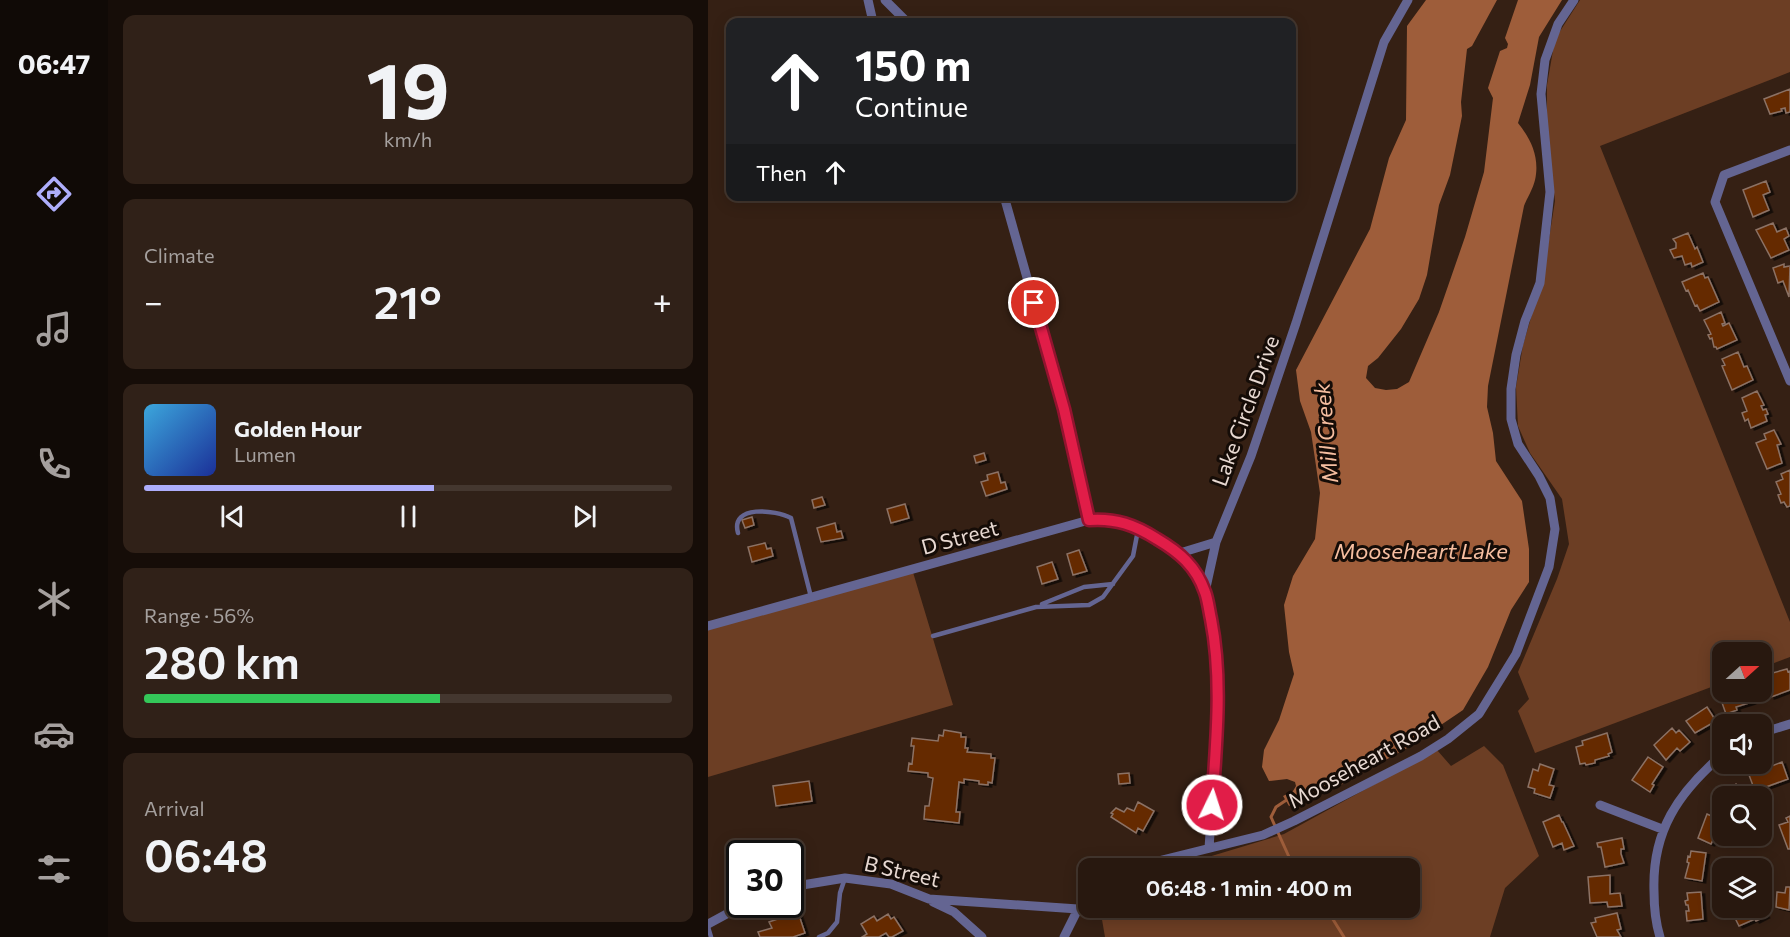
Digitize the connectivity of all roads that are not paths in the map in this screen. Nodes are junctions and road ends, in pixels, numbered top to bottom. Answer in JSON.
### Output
{"nodes":[{"id":1,"x":868,"y":0,"type":"edge"},
{"id":2,"x":885,"y":0,"type":"edge"},
{"id":3,"x":1408,"y":0,"type":"edge"},
{"id":4,"x":1574,"y":0,"type":"edge"},
{"id":5,"x":872,"y":18,"type":"edge"},
{"id":6,"x":903,"y":18,"type":"edge"},
{"id":7,"x":1790,"y":150,"type":"edge"},
{"id":8,"x":1005,"y":201,"type":"edge"},
{"id":9,"x":1790,"y":381,"type":"edge"},
{"id":10,"x":1089,"y":520,"type":"junction"},
{"id":11,"x":1139,"y":528,"type":"junction"},
{"id":12,"x":738,"y":533,"type":"dead end"},
{"id":13,"x":1216,"y":542,"type":"junction"},
{"id":14,"x":1180,"y":553,"type":"junction"},
{"id":15,"x":1113,"y":584,"type":"junction"},
{"id":16,"x":1205,"y":592,"type":"junction"},
{"id":17,"x":811,"y":597,"type":"junction"},
{"id":18,"x":1035,"y":607,"type":"junction"},
{"id":19,"x":708,"y":626,"type":"edge"},
{"id":20,"x":933,"y":636,"type":"dead end"},
{"id":21,"x":1790,"y":724,"type":"edge"},
{"id":22,"x":1772,"y":730,"type":"edge"},
{"id":23,"x":1712,"y":764,"type":"edge"},
{"id":24,"x":1600,"y":805,"type":"dead end"},
{"id":25,"x":1662,"y":829,"type":"junction"},
{"id":26,"x":1209,"y":848,"type":"junction"},
{"id":27,"x":1170,"y":858,"type":"edge"},
{"id":28,"x":845,"y":878,"type":"junction"},
{"id":29,"x":804,"y":884,"type":"edge"},
{"id":30,"x":929,"y":899,"type":"junction"},
{"id":31,"x":1078,"y":909,"type":"joint"},
{"id":32,"x":726,"y":915,"type":"edge"},
{"id":33,"x":708,"y":925,"type":"edge"},
{"id":34,"x":711,"y":937,"type":"edge"},
{"id":35,"x":819,"y":937,"type":"edge"},
{"id":36,"x":982,"y":937,"type":"edge"},
{"id":37,"x":1064,"y":937,"type":"edge"},
{"id":38,"x":1660,"y":937,"type":"edge"}],
"edges":[{"from":1,"to":5,"type":"street"},
{"from":2,"to":6,"type":"street"},
{"from":3,"to":13,"type":"street","name":"Lake Circle Drive"},
{"from":4,"to":26,"type":"street","name":"Mooseheart Road"},
{"from":7,"to":9,"type":"street"},
{"from":8,"to":10,"type":"street"},
{"from":10,"to":11,"type":"street","name":"D Street"},
{"from":10,"to":17,"type":"street","name":"D Street"},
{"from":11,"to":14,"type":"street","name":"D Street"},
{"from":11,"to":15,"type":"lane"},
{"from":12,"to":17,"type":"lane"},
{"from":13,"to":14,"type":"street"},
{"from":13,"to":16,"type":"street","name":"Lake Circle Drive"},
{"from":14,"to":16,"type":"street"},
{"from":15,"to":18,"type":"lane"},
{"from":15,"to":18,"type":"lane"},
{"from":16,"to":26,"type":"street","name":"Lake Circle Drive"},
{"from":17,"to":19,"type":"street","name":"D Street"},
{"from":18,"to":20,"type":"lane"},
{"from":21,"to":22,"type":"street"},
{"from":23,"to":25,"type":"street"},
{"from":24,"to":25,"type":"street"},
{"from":25,"to":38,"type":"street"},
{"from":26,"to":27,"type":"street","name":"Mooseheart Road"},
{"from":28,"to":29,"type":"street","name":"B Street"},
{"from":28,"to":30,"type":"street","name":"B Street"},
{"from":28,"to":35,"type":"lane"},
{"from":30,"to":31,"type":"street","name":"B Street"},
{"from":30,"to":36,"type":"street"},
{"from":31,"to":37,"type":"street"},
{"from":32,"to":33,"type":"street"},
{"from":33,"to":34,"type":"lane"}]}
